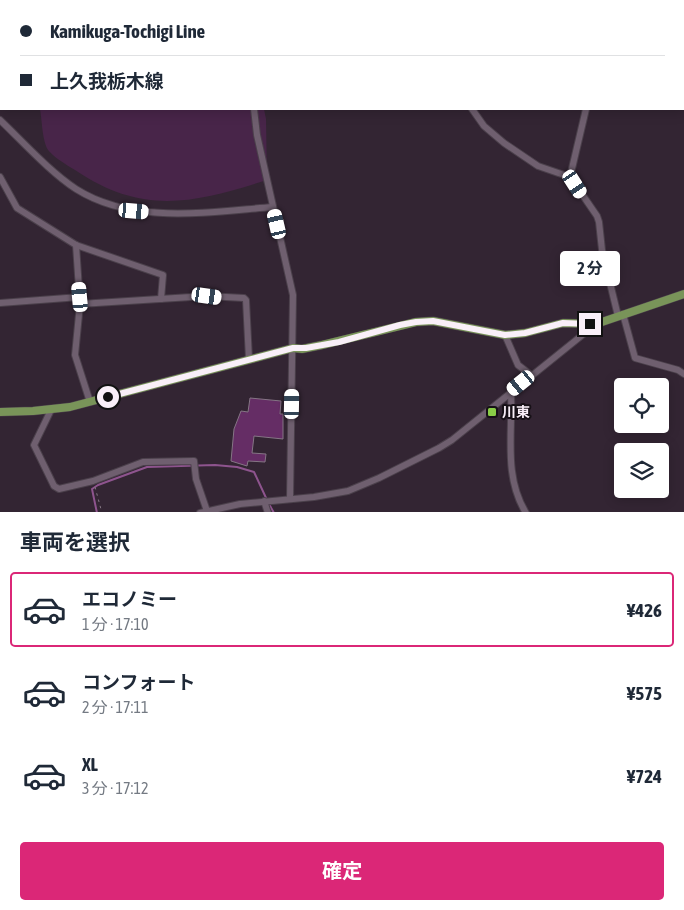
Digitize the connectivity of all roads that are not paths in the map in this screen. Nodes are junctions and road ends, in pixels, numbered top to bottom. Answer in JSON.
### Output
{"nodes":[{"id":1,"x":254,"y":110,"type":"edge"},
{"id":2,"x":473,"y":110,"type":"edge"},
{"id":3,"x":586,"y":110,"type":"edge"},
{"id":4,"x":0,"y":120,"type":"edge"},
{"id":5,"x":0,"y":177,"type":"edge"},
{"id":6,"x":570,"y":177,"type":"junction"},
{"id":7,"x":273,"y":207,"type":"junction"},
{"id":8,"x":76,"y":245,"type":"junction"},
{"id":9,"x":684,"y":294,"type":"edge"},
{"id":10,"x":161,"y":299,"type":"junction"},
{"id":11,"x":80,"y":301,"type":"junction"},
{"id":12,"x":0,"y":303,"type":"edge"},
{"id":13,"x":620,"y":315,"type":"junction"},
{"id":14,"x":596,"y":324,"type":"junction"},
{"id":15,"x":505,"y":335,"type":"junction"},
{"id":16,"x":293,"y":348,"type":"junction"},
{"id":17,"x":249,"y":359,"type":"junction"},
{"id":18,"x":684,"y":374,"type":"edge"},
{"id":19,"x":531,"y":375,"type":"junction"},
{"id":20,"x":511,"y":392,"type":"junction"},
{"id":21,"x":90,"y":402,"type":"junction"},
{"id":22,"x":51,"y":410,"type":"junction"},
{"id":23,"x":0,"y":412,"type":"edge"},
{"id":24,"x":290,"y":499,"type":"junction"},
{"id":25,"x":264,"y":501,"type":"junction"},
{"id":26,"x":225,"y":510,"type":"edge"},
{"id":27,"x":207,"y":511,"type":"junction"},
{"id":28,"x":200,"y":512,"type":"edge"},
{"id":29,"x":268,"y":512,"type":"edge"},
{"id":30,"x":526,"y":512,"type":"edge"}],
"edges":[{"from":1,"to":7,"type":"street"},
{"from":2,"to":6,"type":"street"},
{"from":3,"to":6,"type":"street"},
{"from":4,"to":7,"type":"street"},
{"from":5,"to":8,"type":"street"},
{"from":6,"to":13,"type":"street"},
{"from":7,"to":16,"type":"street"},
{"from":8,"to":10,"type":"street"},
{"from":8,"to":11,"type":"street"},
{"from":9,"to":13,"type":"main road"},
{"from":10,"to":11,"type":"street"},
{"from":10,"to":17,"type":"street"},
{"from":11,"to":12,"type":"street"},
{"from":11,"to":21,"type":"street"},
{"from":13,"to":14,"type":"main road"},
{"from":13,"to":18,"type":"street"},
{"from":14,"to":15,"type":"main road"},
{"from":14,"to":19,"type":"street"},
{"from":15,"to":16,"type":"main road"},
{"from":15,"to":19,"type":"street"},
{"from":16,"to":17,"type":"main road"},
{"from":16,"to":24,"type":"street"},
{"from":17,"to":21,"type":"main road"},
{"from":19,"to":20,"type":"street"},
{"from":20,"to":24,"type":"street"},
{"from":20,"to":30,"type":"street"},
{"from":21,"to":22,"type":"main road"},
{"from":22,"to":23,"type":"main road"},
{"from":22,"to":27,"type":"street"},
{"from":24,"to":25,"type":"street"},
{"from":25,"to":26,"type":"street"},
{"from":25,"to":29,"type":"street"},
{"from":26,"to":27,"type":"street"},
{"from":27,"to":28,"type":"street"}]}
